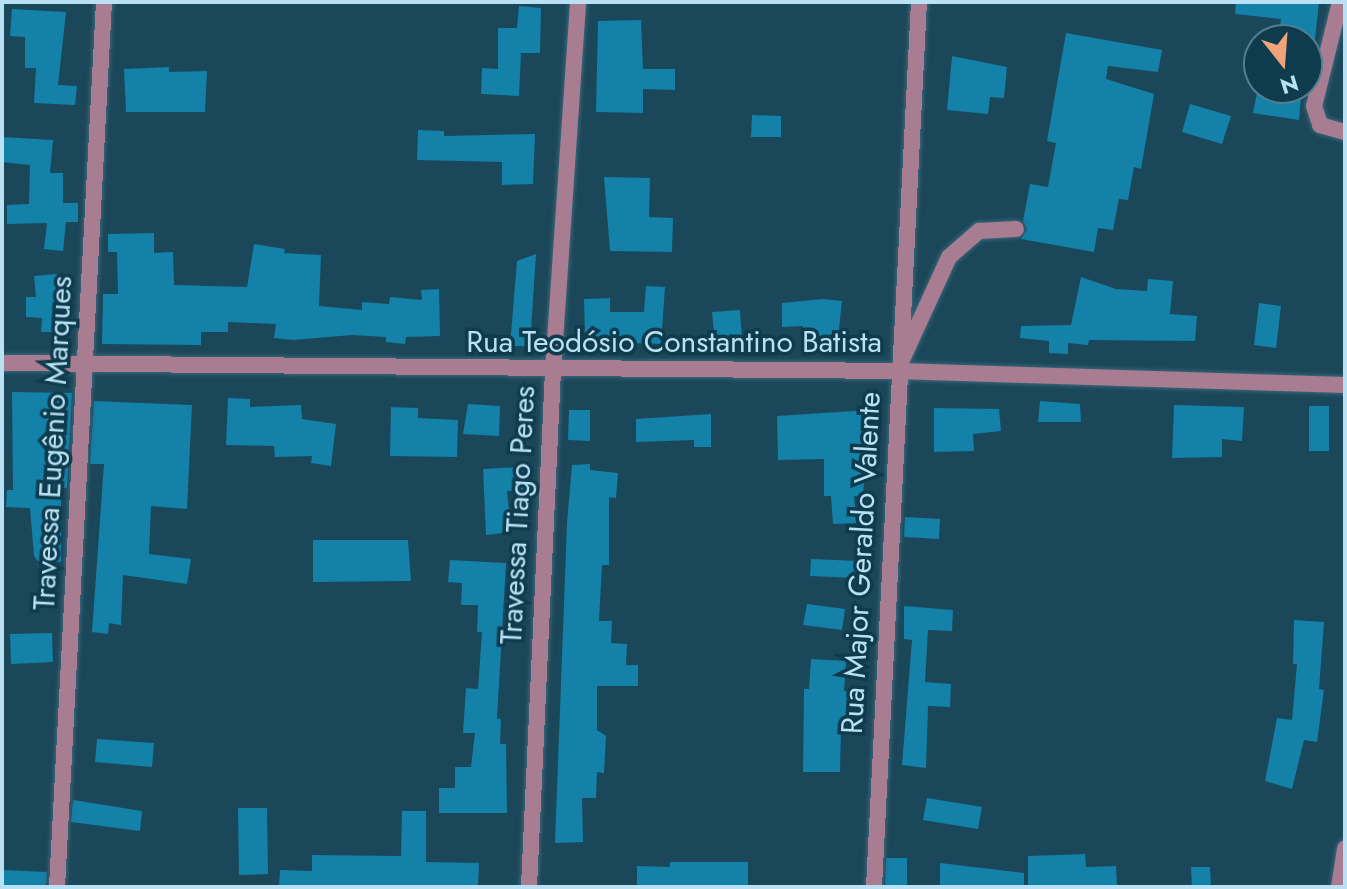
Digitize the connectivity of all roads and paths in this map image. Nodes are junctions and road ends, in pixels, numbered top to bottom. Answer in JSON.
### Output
{"nodes":[{"id":1,"x":104,"y":2,"type":"edge"},
{"id":2,"x":578,"y":2,"type":"edge"},
{"id":3,"x":919,"y":2,"type":"edge"},
{"id":4,"x":1340,"y":2,"type":"edge"},
{"id":5,"x":1345,"y":132,"type":"edge"},
{"id":6,"x":1016,"y":229,"type":"dead end"},
{"id":7,"x":86,"y":362,"type":"junction"},
{"id":8,"x":2,"y":363,"type":"edge"},
{"id":9,"x":553,"y":370,"type":"junction"},
{"id":10,"x":897,"y":371,"type":"junction"},
{"id":11,"x":1345,"y":385,"type":"edge"},
{"id":12,"x":1345,"y":848,"type":"edge"},
{"id":13,"x":57,"y":887,"type":"edge"},
{"id":14,"x":529,"y":887,"type":"edge"},
{"id":15,"x":874,"y":887,"type":"edge"},
{"id":16,"x":1339,"y":887,"type":"edge"}],
"edges":[{"from":1,"to":7,"type":"street","name":"Travessa Eugênio Marques"},
{"from":2,"to":9,"type":"street","name":"Travessa Tiago Peres"},
{"from":3,"to":10,"type":"street","name":"Rua Major Geraldo Valente"},
{"from":4,"to":5,"type":"street"},
{"from":6,"to":10,"type":"street"},
{"from":7,"to":8,"type":"street","name":"Rua Teodósio Constantino Batista"},
{"from":7,"to":9,"type":"street","name":"Rua Teodósio Constantino Batista"},
{"from":7,"to":13,"type":"street","name":"Travessa Eugênio Marques"},
{"from":9,"to":10,"type":"street","name":"Rua Teodósio Constantino Batista"},
{"from":9,"to":14,"type":"street","name":"Travessa Tiago Peres"},
{"from":10,"to":11,"type":"street","name":"Rua Teodósio Constantino Batista"},
{"from":10,"to":15,"type":"street","name":"Rua Major Geraldo Valente"},
{"from":12,"to":16,"type":"street"}]}
